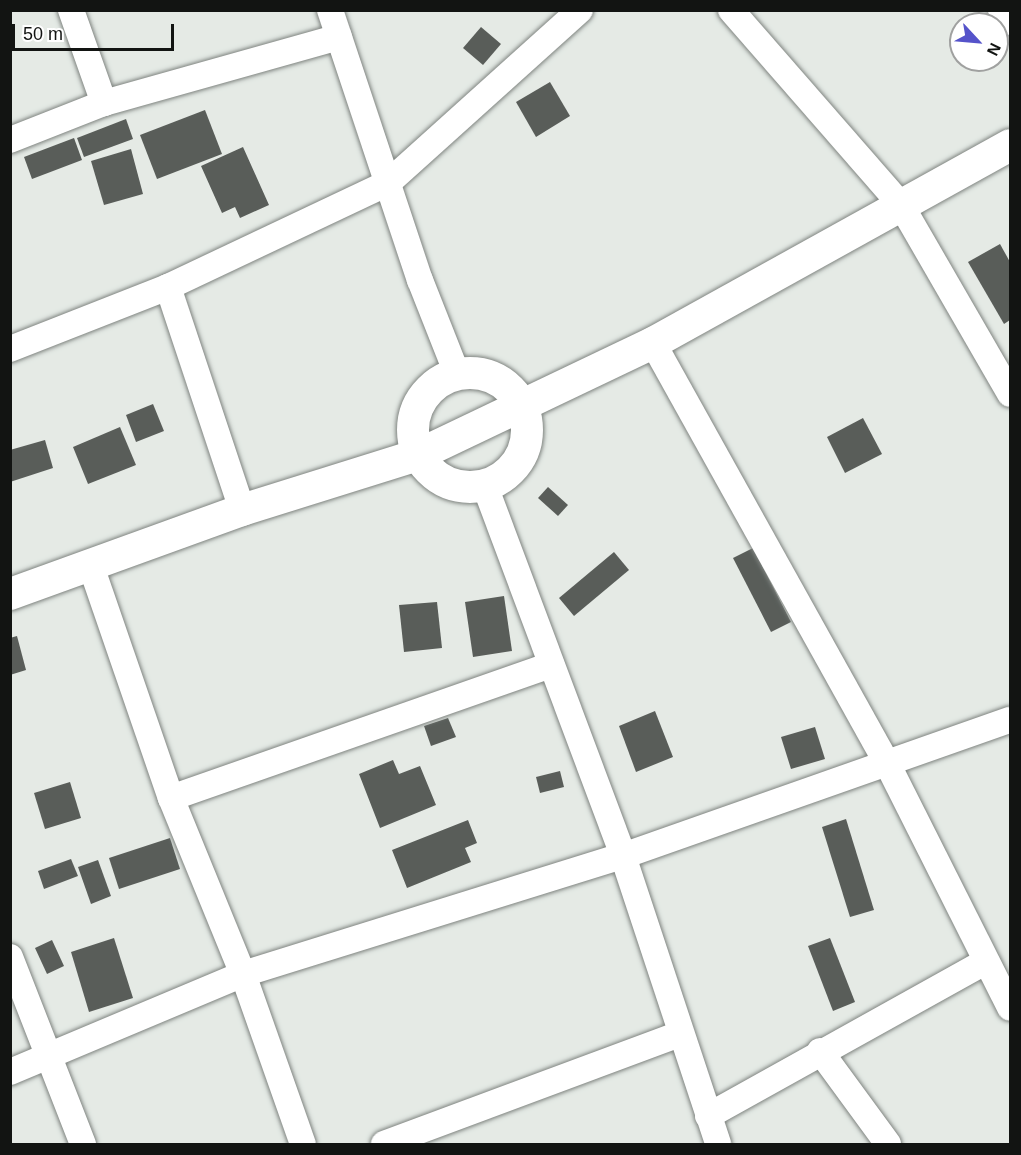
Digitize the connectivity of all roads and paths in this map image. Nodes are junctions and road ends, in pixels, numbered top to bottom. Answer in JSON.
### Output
{"nodes":[{"id":1,"x":71,"y":10,"type":"edge"},
{"id":2,"x":330,"y":10,"type":"edge"},
{"id":3,"x":580,"y":10,"type":"edge"},
{"id":4,"x":731,"y":10,"type":"edge"},
{"id":5,"x":1001,"y":10,"type":"edge"},
{"id":6,"x":1011,"y":22,"type":"edge"},
{"id":7,"x":339,"y":37,"type":"junction"},
{"id":8,"x":104,"y":103,"type":"junction"},
{"id":9,"x":10,"y":140,"type":"edge"},
{"id":10,"x":1011,"y":145,"type":"edge"},
{"id":11,"x":388,"y":183,"type":"junction"},
{"id":12,"x":901,"y":205,"type":"junction"},
{"id":13,"x":168,"y":287,"type":"junction"},
{"id":14,"x":653,"y":343,"type":"junction"},
{"id":15,"x":10,"y":349,"type":"edge"},
{"id":16,"x":457,"y":374,"type":"junction"},
{"id":17,"x":1011,"y":394,"type":"edge"},
{"id":18,"x":521,"y":405,"type":"junction"},
{"id":19,"x":418,"y":455,"type":"junction"},
{"id":20,"x":485,"y":486,"type":"junction"},
{"id":21,"x":242,"y":510,"type":"junction"},
{"id":22,"x":91,"y":566,"type":"junction"},
{"id":23,"x":10,"y":594,"type":"edge"},
{"id":24,"x":551,"y":665,"type":"junction"},
{"id":25,"x":1011,"y":720,"type":"edge"},
{"id":26,"x":886,"y":761,"type":"junction"},
{"id":27,"x":171,"y":798,"type":"junction"},
{"id":28,"x":623,"y":856,"type":"junction"},
{"id":29,"x":10,"y":957,"type":"edge"},
{"id":30,"x":985,"y":962,"type":"junction"},
{"id":31,"x":243,"y":974,"type":"junction"},
{"id":32,"x":1011,"y":1008,"type":"edge"},
{"id":33,"x":679,"y":1034,"type":"junction"},
{"id":34,"x":820,"y":1051,"type":"junction"},
{"id":35,"x":50,"y":1058,"type":"junction"},
{"id":36,"x":10,"y":1072,"type":"edge"},
{"id":37,"x":708,"y":1116,"type":"junction"},
{"id":38,"x":83,"y":1144,"type":"edge"},
{"id":39,"x":303,"y":1144,"type":"edge"},
{"id":40,"x":384,"y":1144,"type":"edge"},
{"id":41,"x":718,"y":1144,"type":"edge"},
{"id":42,"x":888,"y":1144,"type":"edge"}],
"edges":[{"from":1,"to":8,"type":"street"},
{"from":2,"to":7,"type":"street"},
{"from":3,"to":11,"type":"street"},
{"from":4,"to":12,"type":"street"},
{"from":5,"to":6,"type":"street"},
{"from":7,"to":8,"type":"street"},
{"from":7,"to":11,"type":"street"},
{"from":8,"to":9,"type":"street"},
{"from":10,"to":12,"type":"street"},
{"from":11,"to":13,"type":"street"},
{"from":11,"to":16,"type":"street"},
{"from":12,"to":14,"type":"street"},
{"from":12,"to":17,"type":"street"},
{"from":13,"to":15,"type":"street"},
{"from":13,"to":21,"type":"street"},
{"from":14,"to":18,"type":"street"},
{"from":14,"to":26,"type":"street"},
{"from":16,"to":18,"type":"street"},
{"from":16,"to":19,"type":"street"},
{"from":18,"to":19,"type":"street"},
{"from":18,"to":20,"type":"street"},
{"from":19,"to":20,"type":"street"},
{"from":19,"to":21,"type":"street"},
{"from":20,"to":24,"type":"street"},
{"from":21,"to":22,"type":"street"},
{"from":22,"to":23,"type":"street"},
{"from":22,"to":27,"type":"street"},
{"from":24,"to":27,"type":"street"},
{"from":24,"to":28,"type":"street"},
{"from":25,"to":26,"type":"street"},
{"from":26,"to":28,"type":"street"},
{"from":26,"to":30,"type":"street"},
{"from":27,"to":31,"type":"street"},
{"from":28,"to":31,"type":"street"},
{"from":28,"to":33,"type":"street"},
{"from":29,"to":35,"type":"street"},
{"from":30,"to":32,"type":"street"},
{"from":30,"to":34,"type":"street"},
{"from":31,"to":35,"type":"street"},
{"from":31,"to":39,"type":"street"},
{"from":33,"to":37,"type":"street"},
{"from":33,"to":40,"type":"street"},
{"from":34,"to":37,"type":"street"},
{"from":34,"to":42,"type":"street"},
{"from":35,"to":36,"type":"street"},
{"from":35,"to":38,"type":"street"},
{"from":37,"to":41,"type":"street"}]}
